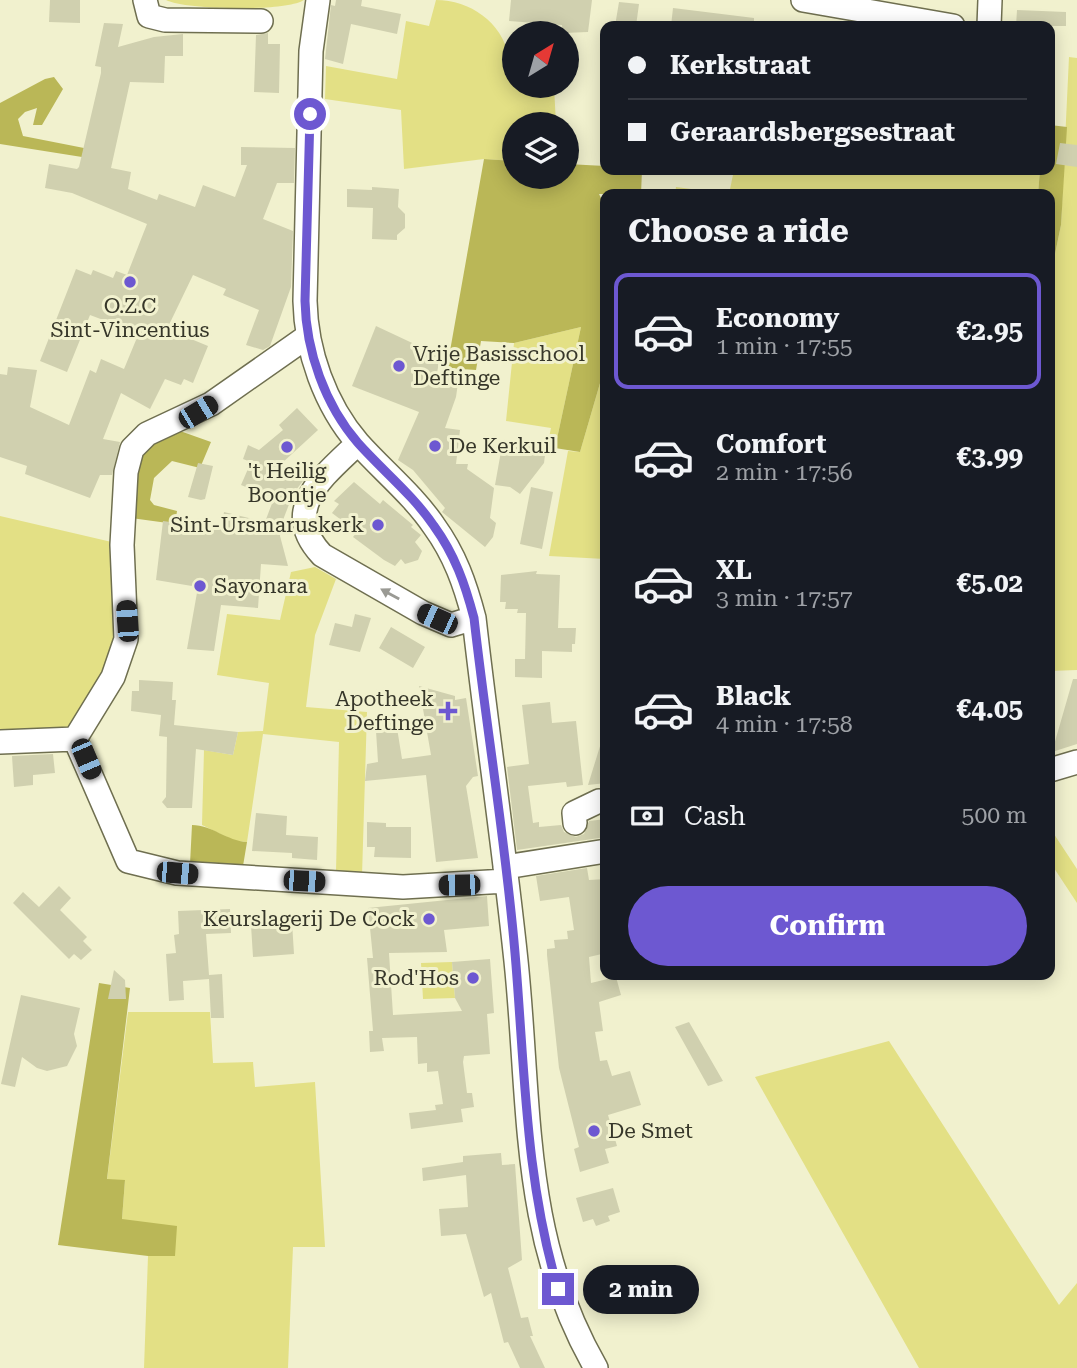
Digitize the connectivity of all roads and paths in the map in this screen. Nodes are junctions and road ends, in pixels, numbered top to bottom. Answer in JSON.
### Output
{"nodes":[{"id":1,"x":145,"y":0,"type":"edge"},
{"id":2,"x":318,"y":0,"type":"edge"},
{"id":3,"x":803,"y":0,"type":"edge"},
{"id":4,"x":990,"y":0,"type":"edge"},
{"id":5,"x":261,"y":21,"type":"dead end"},
{"id":6,"x":924,"y":21,"type":"edge"},
{"id":7,"x":989,"y":21,"type":"edge"},
{"id":8,"x":308,"y":336,"type":"junction"},
{"id":9,"x":358,"y":443,"type":"junction"},
{"id":10,"x":474,"y":618,"type":"junction"},
{"id":11,"x":75,"y":739,"type":"junction"},
{"id":12,"x":0,"y":742,"type":"edge"},
{"id":13,"x":1077,"y":762,"type":"edge"},
{"id":14,"x":1055,"y":769,"type":"edge"},
{"id":15,"x":599,"y":801,"type":"dead end"},
{"id":16,"x":577,"y":841,"type":"junction"},
{"id":17,"x":600,"y":849,"type":"edge"},
{"id":18,"x":505,"y":874,"type":"junction"},
{"id":19,"x":596,"y":1368,"type":"edge"}],
"edges":[{"from":1,"to":5,"type":"street"},
{"from":2,"to":8,"type":"street"},
{"from":3,"to":6,"type":"street"},
{"from":4,"to":7,"type":"street"},
{"from":8,"to":9,"type":"street"},
{"from":8,"to":11,"type":"street"},
{"from":9,"to":10,"type":"street"},
{"from":10,"to":9,"type":"street","one_way":true},
{"from":10,"to":18,"type":"street"},
{"from":11,"to":12,"type":"street"},
{"from":11,"to":18,"type":"street"},
{"from":13,"to":14,"type":"street"},
{"from":15,"to":16,"type":"street"},
{"from":16,"to":17,"type":"street"},
{"from":16,"to":18,"type":"street"},
{"from":18,"to":19,"type":"street"}]}
